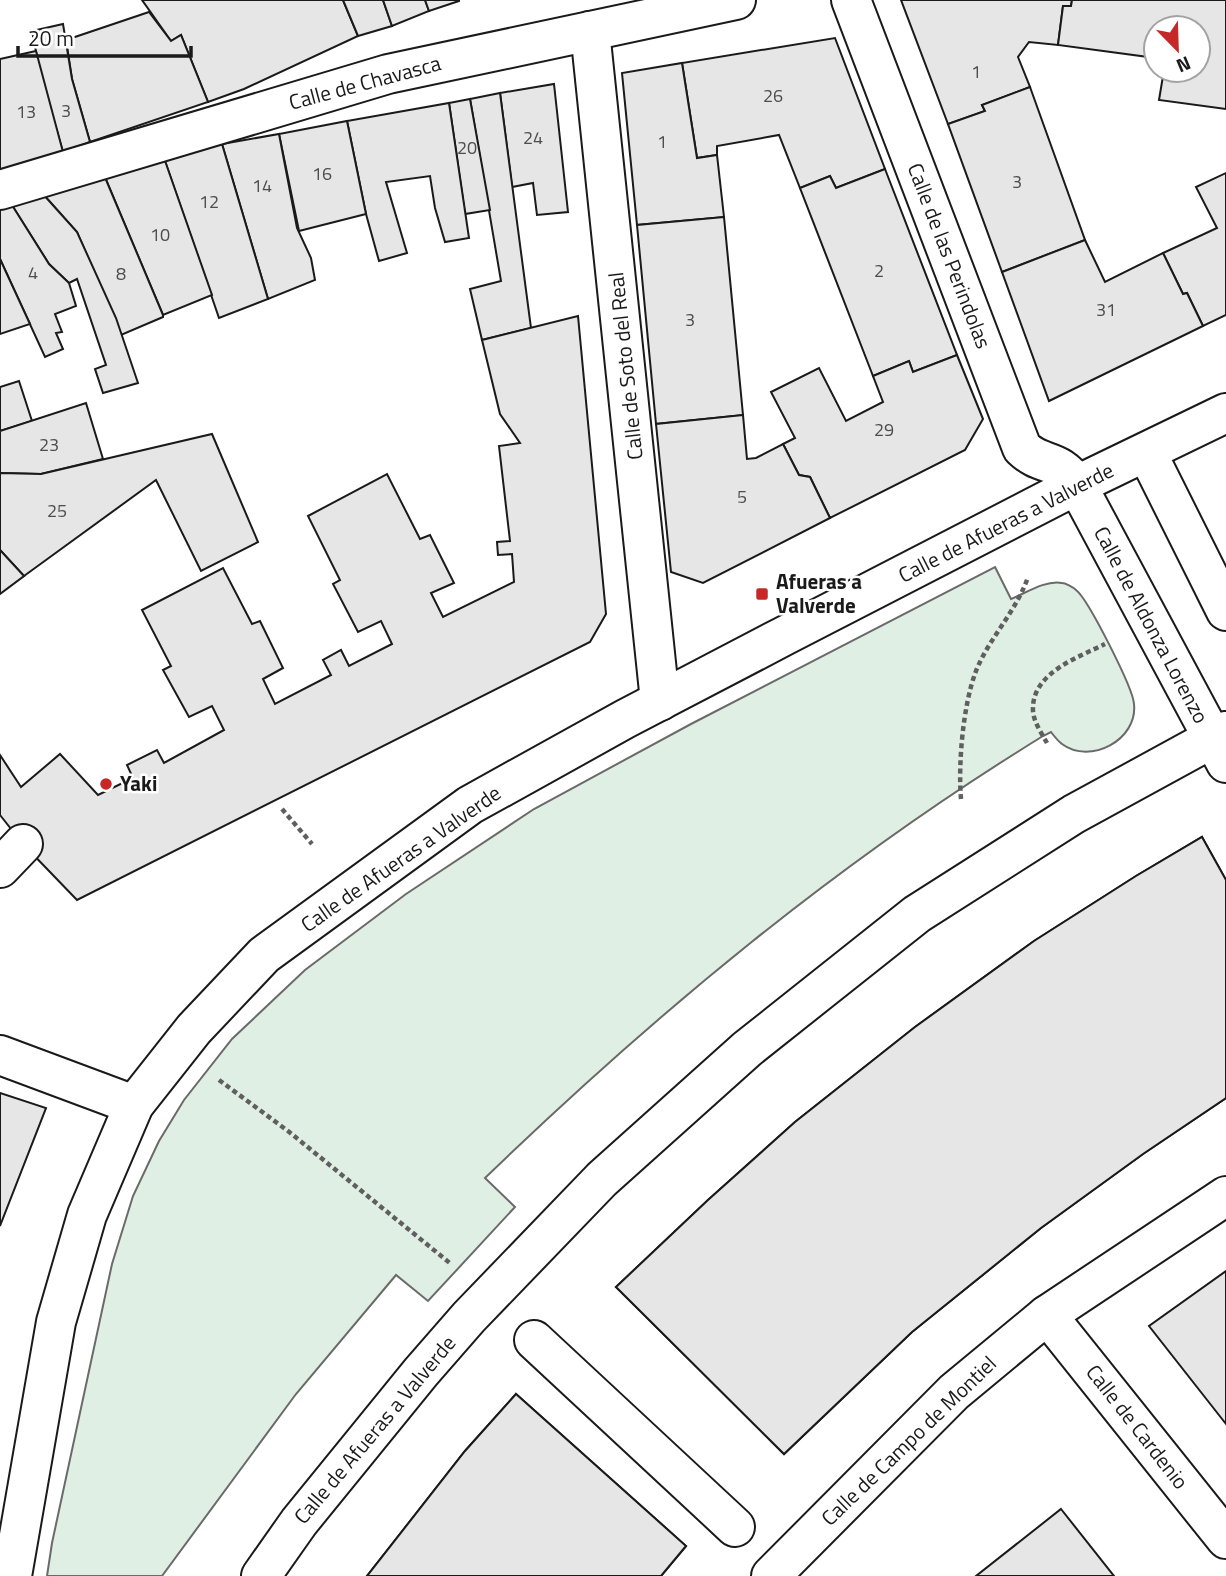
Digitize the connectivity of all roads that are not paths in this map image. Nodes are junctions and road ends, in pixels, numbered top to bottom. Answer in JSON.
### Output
{"nodes":[{"id":1,"x":736,"y":0,"type":"edge"},
{"id":2,"x":851,"y":0,"type":"edge"},
{"id":3,"x":590,"y":31,"type":"junction"},
{"id":4,"x":0,"y":190,"type":"edge"},
{"id":5,"x":1226,"y":413,"type":"edge"},
{"id":6,"x":1147,"y":453,"type":"junction"},
{"id":7,"x":1077,"y":485,"type":"junction"},
{"id":8,"x":1226,"y":611,"type":"edge"},
{"id":9,"x":660,"y":701,"type":"junction"},
{"id":10,"x":1221,"y":744,"type":"edge"},
{"id":11,"x":0,"y":1055,"type":"edge"},
{"id":12,"x":134,"y":1105,"type":"junction"},
{"id":13,"x":1226,"y":1196,"type":"edge"},
{"id":14,"x":1047,"y":1315,"type":"junction"},
{"id":15,"x":534,"y":1340,"type":"dead end"},
{"id":16,"x":735,"y":1527,"type":"dead end"},
{"id":17,"x":1226,"y":1539,"type":"edge"},
{"id":18,"x":12,"y":1576,"type":"edge"},
{"id":19,"x":261,"y":1576,"type":"edge"},
{"id":20,"x":771,"y":1576,"type":"edge"}],
"edges":[{"from":1,"to":3,"type":"street","name":"Calle de Chavasca"},
{"from":2,"to":7,"type":"street","name":"Calle de las Perindolas"},
{"from":3,"to":4,"type":"street","name":"Calle de Chavasca"},
{"from":3,"to":9,"type":"street","name":"Calle de Soto del Real"},
{"from":5,"to":6,"type":"street","name":"Calle de Afueras a Valverde"},
{"from":6,"to":7,"type":"street","name":"Calle de Afueras a Valverde"},
{"from":6,"to":8,"type":"street"},
{"from":7,"to":9,"type":"street","name":"Calle de Afueras a Valverde"},
{"from":7,"to":10,"type":"street","name":"Calle de Aldonza Lorenzo"},
{"from":9,"to":12,"type":"street","name":"Calle de Afueras a Valverde"},
{"from":10,"to":19,"type":"street","name":"Calle de Afueras a Valverde"},
{"from":11,"to":12,"type":"street"},
{"from":12,"to":18,"type":"street","name":"Calle de Afueras a Valverde"},
{"from":13,"to":14,"type":"street","name":"Calle de Campo de Montiel"},
{"from":14,"to":17,"type":"street","name":"Calle de Cardenio"},
{"from":14,"to":20,"type":"street","name":"Calle de Campo de Montiel"},
{"from":15,"to":16,"type":"street"}]}
